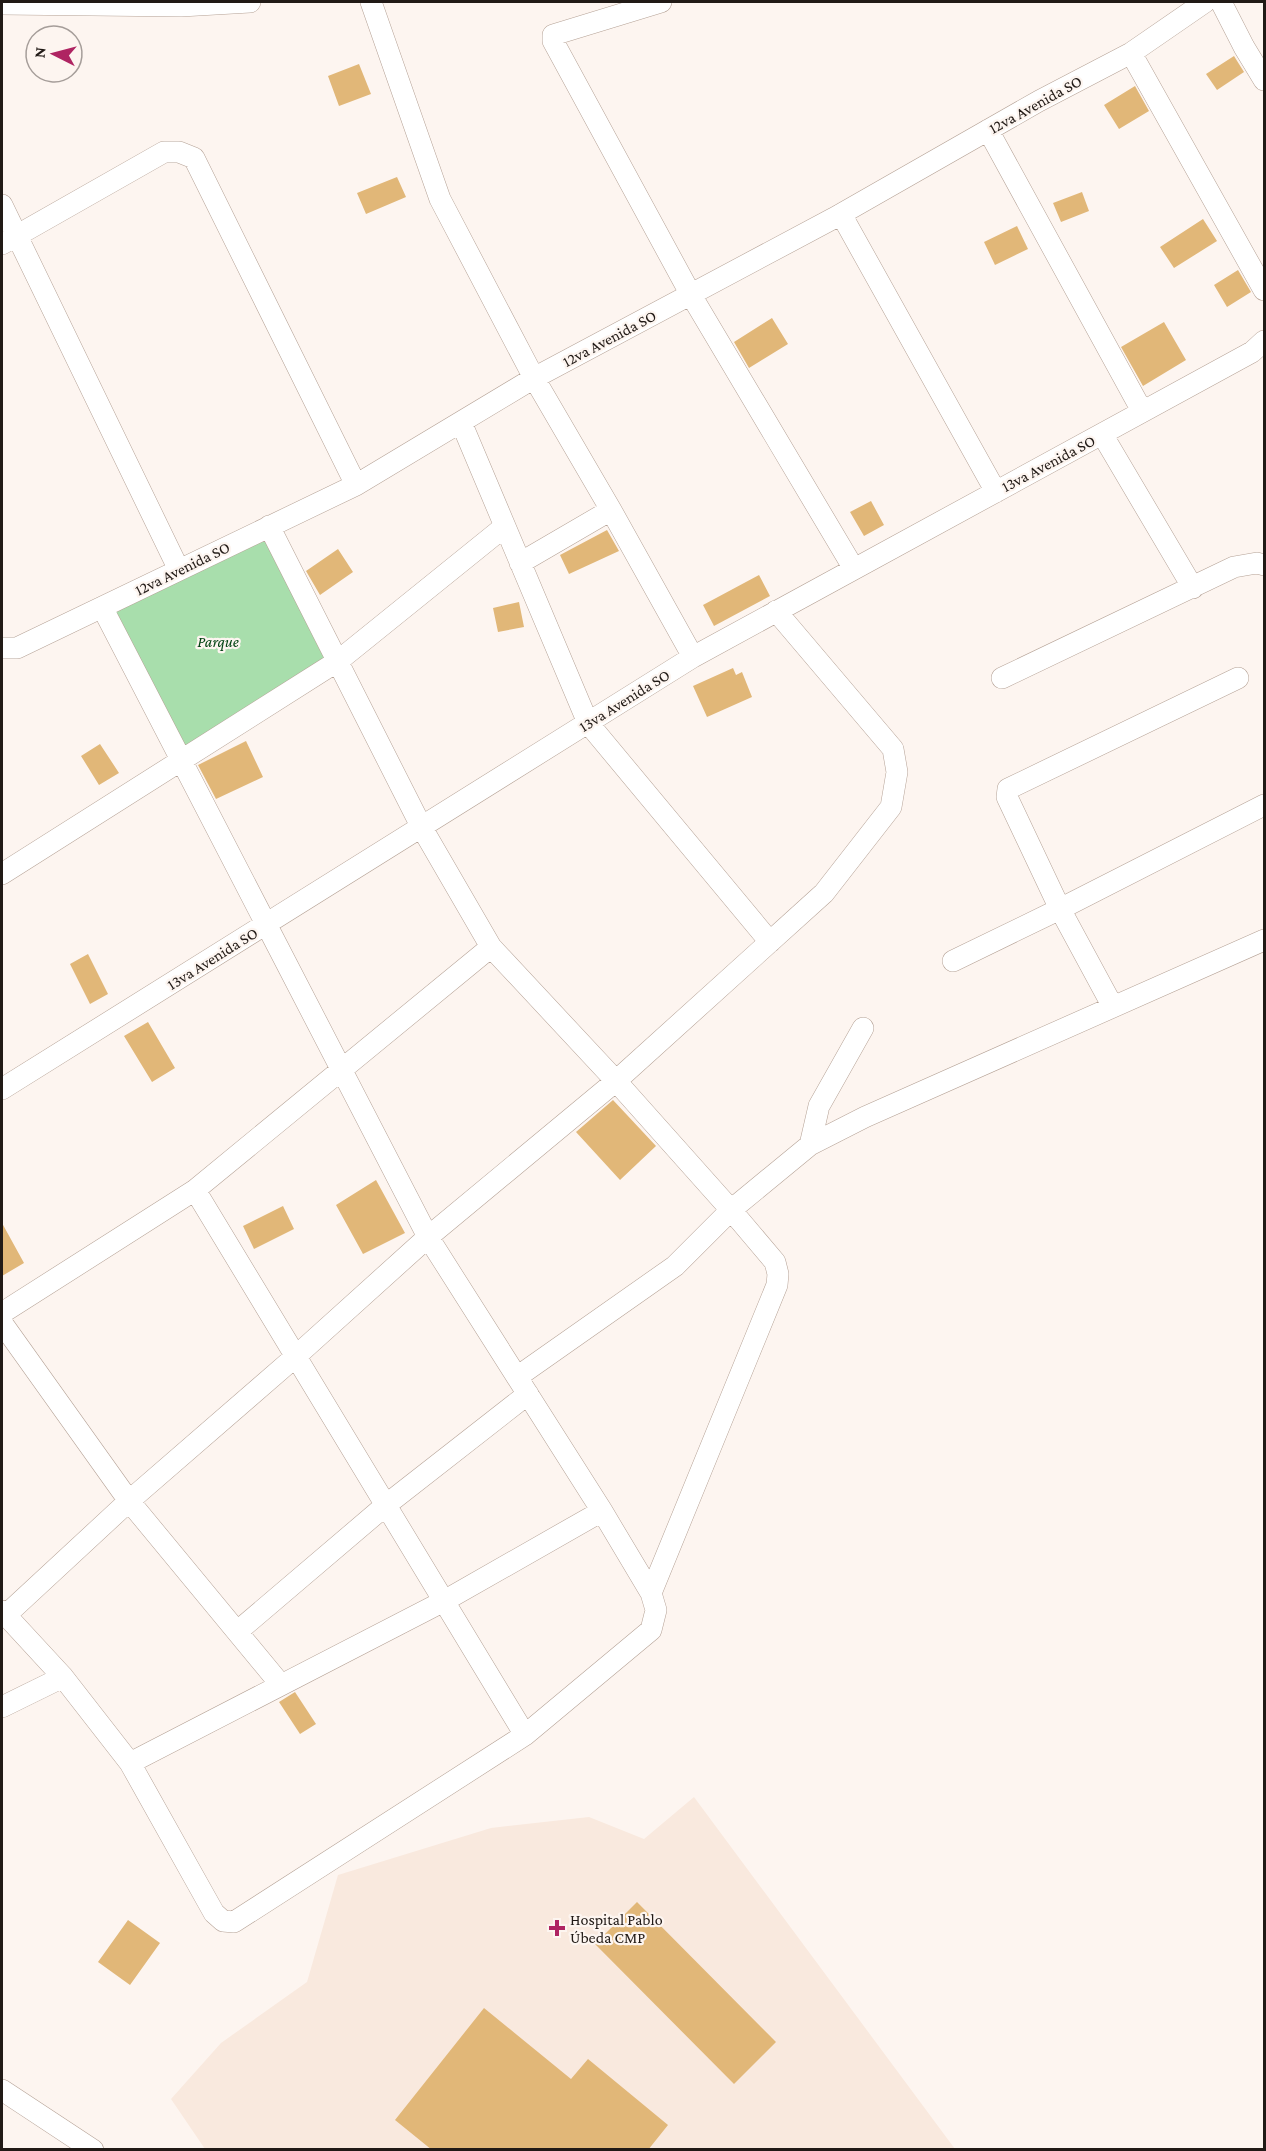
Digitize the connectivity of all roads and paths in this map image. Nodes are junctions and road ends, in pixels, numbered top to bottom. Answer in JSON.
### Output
{"nodes":[{"id":1,"x":250,"y":2,"type":"edge"},
{"id":2,"x":371,"y":2,"type":"edge"},
{"id":3,"x":661,"y":2,"type":"edge"},
{"id":4,"x":1205,"y":2,"type":"edge"},
{"id":5,"x":1221,"y":2,"type":"edge"},
{"id":6,"x":2,"y":4,"type":"edge"},
{"id":7,"x":1131,"y":53,"type":"junction"},
{"id":8,"x":1264,"y":80,"type":"edge"},
{"id":9,"x":988,"y":130,"type":"junction"},
{"id":10,"x":2,"y":205,"type":"edge"},
{"id":11,"x":841,"y":214,"type":"junction"},
{"id":12,"x":8,"y":240,"type":"edge"},
{"id":13,"x":1264,"y":290,"type":"edge"},
{"id":14,"x":691,"y":295,"type":"junction"},
{"id":15,"x":1264,"y":341,"type":"edge"},
{"id":16,"x":534,"y":378,"type":"junction"},
{"id":17,"x":1142,"y":411,"type":"junction"},
{"id":18,"x":461,"y":422,"type":"junction"},
{"id":19,"x":1102,"y":434,"type":"junction"},
{"id":20,"x":356,"y":485,"type":"junction"},
{"id":21,"x":996,"y":492,"type":"junction"},
{"id":22,"x":611,"y":510,"type":"junction"},
{"id":23,"x":269,"y":526,"type":"junction"},
{"id":24,"x":504,"y":527,"type":"junction"},
{"id":25,"x":520,"y":563,"type":"junction"},
{"id":26,"x":1264,"y":565,"type":"edge"},
{"id":27,"x":854,"y":569,"type":"junction"},
{"id":28,"x":179,"y":570,"type":"junction"},
{"id":29,"x":1194,"y":588,"type":"junction"},
{"id":30,"x":102,"y":606,"type":"junction"},
{"id":31,"x":776,"y":611,"type":"junction"},
{"id":32,"x":2,"y":648,"type":"edge"},
{"id":33,"x":693,"y":657,"type":"junction"},
{"id":34,"x":338,"y":661,"type":"junction"},
{"id":35,"x":1002,"y":678,"type":"dead end"},
{"id":36,"x":1238,"y":678,"type":"dead end"},
{"id":37,"x":588,"y":723,"type":"junction"},
{"id":38,"x":181,"y":759,"type":"junction"},
{"id":39,"x":1264,"y":806,"type":"edge"},
{"id":40,"x":422,"y":828,"type":"junction"},
{"id":41,"x":2,"y":874,"type":"edge"},
{"id":42,"x":1060,"y":909,"type":"junction"},
{"id":43,"x":266,"y":924,"type":"junction"},
{"id":44,"x":1264,"y":940,"type":"edge"},
{"id":45,"x":771,"y":942,"type":"junction"},
{"id":46,"x":491,"y":947,"type":"junction"},
{"id":47,"x":953,"y":961,"type":"dead end"},
{"id":48,"x":1113,"y":1007,"type":"junction"},
{"id":49,"x":863,"y":1028,"type":"dead end"},
{"id":50,"x":341,"y":1068,"type":"junction"},
{"id":51,"x":616,"y":1081,"type":"junction"},
{"id":52,"x":2,"y":1089,"type":"edge"},
{"id":53,"x":810,"y":1145,"type":"junction"},
{"id":54,"x":195,"y":1190,"type":"junction"},
{"id":55,"x":731,"y":1210,"type":"junction"},
{"id":56,"x":428,"y":1237,"type":"junction"},
{"id":57,"x":2,"y":1313,"type":"edge"},
{"id":58,"x":2,"y":1323,"type":"edge"},
{"id":59,"x":295,"y":1357,"type":"junction"},
{"id":60,"x":523,"y":1385,"type":"junction"},
{"id":61,"x":129,"y":1501,"type":"junction"},
{"id":62,"x":386,"y":1505,"type":"junction"},
{"id":63,"x":602,"y":1510,"type":"junction"},
{"id":64,"x":651,"y":1593,"type":"junction"},
{"id":65,"x":444,"y":1601,"type":"junction"},
{"id":66,"x":4,"y":1613,"type":"edge"},
{"id":67,"x":238,"y":1631,"type":"junction"},
{"id":68,"x":63,"y":1677,"type":"junction"},
{"id":69,"x":281,"y":1685,"type":"junction"},
{"id":70,"x":2,"y":1707,"type":"edge"},
{"id":71,"x":525,"y":1735,"type":"junction"},
{"id":72,"x":130,"y":1763,"type":"junction"},
{"id":73,"x":2,"y":2090,"type":"edge"},
{"id":74,"x":93,"y":2150,"type":"edge"}],
"edges":[{"from":1,"to":6,"type":"street"},
{"from":2,"to":16,"type":"street"},
{"from":3,"to":14,"type":"street"},
{"from":4,"to":7,"type":"street","name":"12va Avenida SO"},
{"from":5,"to":8,"type":"street"},
{"from":7,"to":9,"type":"street","name":"12va Avenida SO"},
{"from":7,"to":13,"type":"street"},
{"from":9,"to":11,"type":"street","name":"12va Avenida SO"},
{"from":9,"to":17,"type":"street"},
{"from":10,"to":12,"type":"street"},
{"from":11,"to":14,"type":"street","name":"12va Avenida SO"},
{"from":11,"to":21,"type":"street"},
{"from":12,"to":20,"type":"street"},
{"from":12,"to":28,"type":"street"},
{"from":14,"to":16,"type":"street","name":"12va Avenida SO"},
{"from":14,"to":27,"type":"street"},
{"from":15,"to":17,"type":"street","name":"13va Avenida SO"},
{"from":16,"to":18,"type":"street","name":"12va Avenida SO"},
{"from":16,"to":22,"type":"street"},
{"from":17,"to":19,"type":"street","name":"13va Avenida SO"},
{"from":18,"to":20,"type":"street","name":"12va Avenida SO"},
{"from":18,"to":24,"type":"street"},
{"from":19,"to":21,"type":"street","name":"13va Avenida SO"},
{"from":19,"to":29,"type":"street"},
{"from":20,"to":23,"type":"street","name":"12va Avenida SO"},
{"from":21,"to":27,"type":"street","name":"13va Avenida SO"},
{"from":22,"to":25,"type":"street"},
{"from":22,"to":33,"type":"street"},
{"from":23,"to":28,"type":"street","name":"12va Avenida SO"},
{"from":23,"to":34,"type":"street"},
{"from":24,"to":25,"type":"street"},
{"from":24,"to":34,"type":"street"},
{"from":25,"to":37,"type":"street"},
{"from":26,"to":29,"type":"street"},
{"from":27,"to":31,"type":"street","name":"13va Avenida SO"},
{"from":28,"to":30,"type":"street","name":"12va Avenida SO"},
{"from":29,"to":35,"type":"street"},
{"from":30,"to":32,"type":"street","name":"12va Avenida SO"},
{"from":30,"to":38,"type":"street"},
{"from":31,"to":33,"type":"street","name":"13va Avenida SO"},
{"from":31,"to":45,"type":"street"},
{"from":33,"to":37,"type":"street","name":"13va Avenida SO"},
{"from":34,"to":38,"type":"street"},
{"from":34,"to":40,"type":"street"},
{"from":36,"to":42,"type":"street"},
{"from":37,"to":40,"type":"street","name":"13va Avenida SO"},
{"from":37,"to":45,"type":"street"},
{"from":38,"to":41,"type":"street"},
{"from":38,"to":43,"type":"street"},
{"from":39,"to":42,"type":"street"},
{"from":40,"to":43,"type":"street","name":"13va Avenida SO"},
{"from":40,"to":46,"type":"street"},
{"from":42,"to":47,"type":"street"},
{"from":42,"to":48,"type":"street"},
{"from":43,"to":50,"type":"street"},
{"from":43,"to":52,"type":"street","name":"13va Avenida SO"},
{"from":44,"to":48,"type":"street"},
{"from":45,"to":51,"type":"street"},
{"from":46,"to":50,"type":"street"},
{"from":46,"to":51,"type":"street"},
{"from":48,"to":53,"type":"street"},
{"from":49,"to":53,"type":"street"},
{"from":50,"to":54,"type":"street"},
{"from":50,"to":56,"type":"street"},
{"from":51,"to":55,"type":"street"},
{"from":51,"to":56,"type":"street"},
{"from":53,"to":55,"type":"street"},
{"from":54,"to":57,"type":"street"},
{"from":54,"to":59,"type":"street"},
{"from":55,"to":60,"type":"street"},
{"from":55,"to":64,"type":"street"},
{"from":56,"to":59,"type":"street"},
{"from":56,"to":60,"type":"street"},
{"from":58,"to":61,"type":"street"},
{"from":59,"to":61,"type":"street"},
{"from":59,"to":62,"type":"street"},
{"from":60,"to":62,"type":"street"},
{"from":60,"to":63,"type":"street"},
{"from":61,"to":66,"type":"street"},
{"from":61,"to":67,"type":"street"},
{"from":62,"to":65,"type":"street"},
{"from":62,"to":67,"type":"street"},
{"from":63,"to":64,"type":"street"},
{"from":63,"to":65,"type":"street"},
{"from":64,"to":71,"type":"street"},
{"from":65,"to":69,"type":"street"},
{"from":65,"to":71,"type":"street"},
{"from":66,"to":68,"type":"street"},
{"from":67,"to":69,"type":"street"},
{"from":68,"to":70,"type":"street"},
{"from":68,"to":72,"type":"street"},
{"from":69,"to":72,"type":"street"},
{"from":71,"to":72,"type":"street"},
{"from":73,"to":74,"type":"street"}]}
